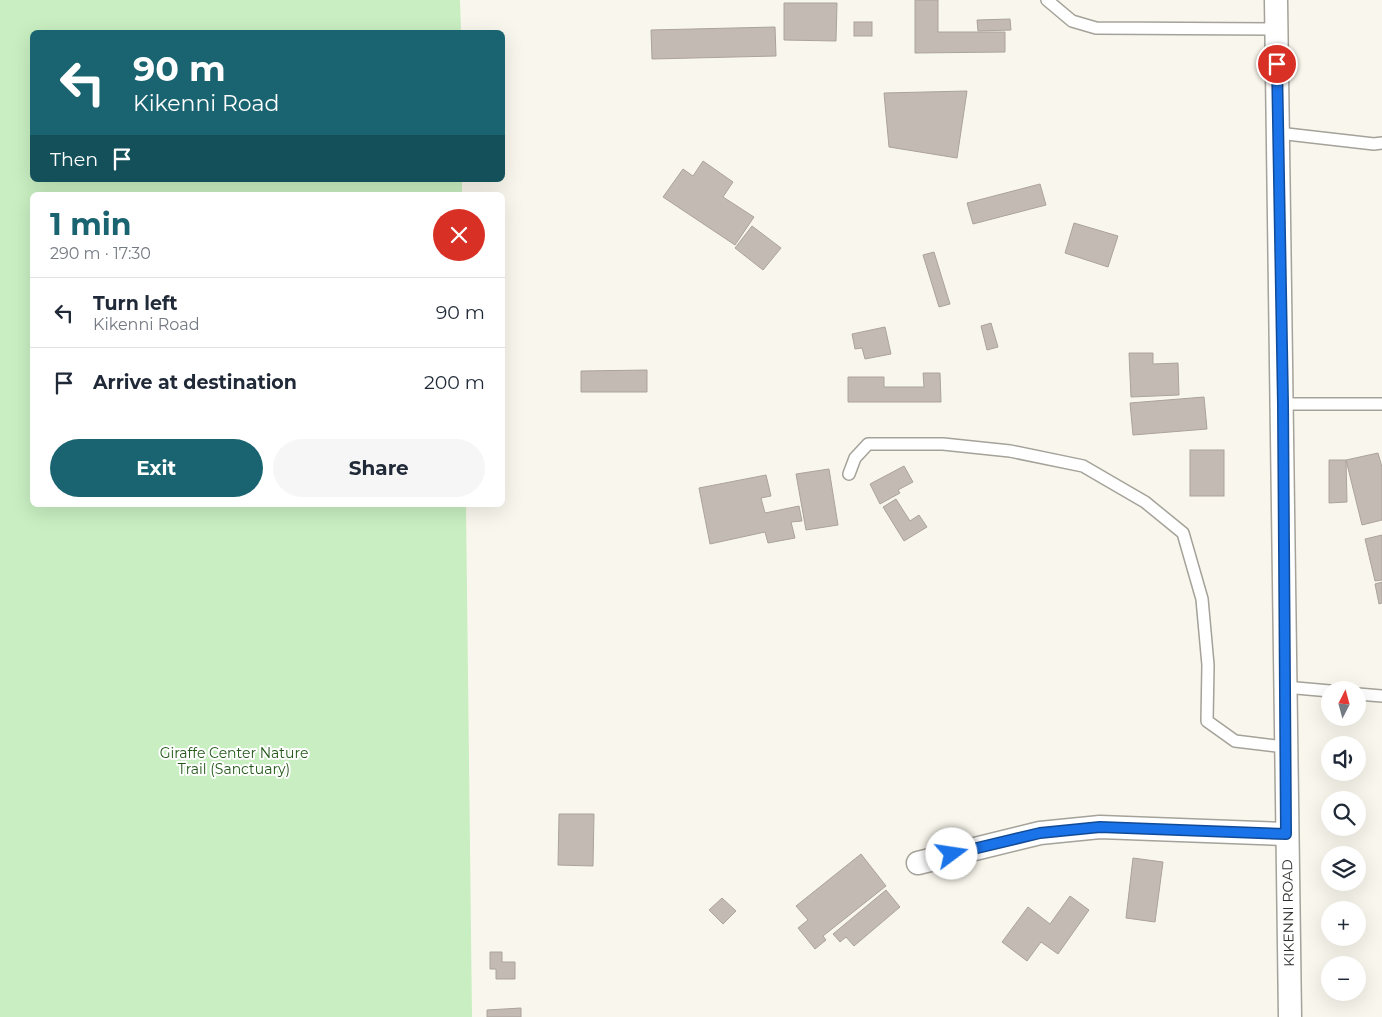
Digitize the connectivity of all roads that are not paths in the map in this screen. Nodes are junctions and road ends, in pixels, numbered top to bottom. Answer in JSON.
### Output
{"nodes":[{"id":1,"x":1046,"y":0,"type":"edge"},
{"id":2,"x":1276,"y":0,"type":"edge"},
{"id":3,"x":1276,"y":29,"type":"junction"},
{"id":4,"x":1278,"y":134,"type":"junction"},
{"id":5,"x":1382,"y":143,"type":"edge"},
{"id":6,"x":1283,"y":404,"type":"junction"},
{"id":7,"x":1382,"y":404,"type":"edge"},
{"id":8,"x":849,"y":474,"type":"dead end"},
{"id":9,"x":1285,"y":687,"type":"junction"},
{"id":10,"x":1321,"y":690,"type":"edge"},
{"id":11,"x":1366,"y":695,"type":"edge"},
{"id":12,"x":1382,"y":696,"type":"edge"},
{"id":13,"x":1285,"y":747,"type":"junction"},
{"id":14,"x":1286,"y":834,"type":"junction"},
{"id":15,"x":918,"y":863,"type":"dead end"},
{"id":16,"x":1290,"y":1017,"type":"edge"}],
"edges":[{"from":1,"to":3,"type":"lane"},
{"from":2,"to":3,"type":"street","name":"KIKENNI ROAD"},
{"from":3,"to":4,"type":"street","name":"KIKENNI ROAD"},
{"from":4,"to":5,"type":"lane"},
{"from":4,"to":6,"type":"street","name":"KIKENNI ROAD"},
{"from":6,"to":7,"type":"lane"},
{"from":6,"to":9,"type":"street","name":"KIKENNI ROAD"},
{"from":8,"to":13,"type":"lane"},
{"from":9,"to":10,"type":"lane"},
{"from":9,"to":13,"type":"street","name":"KIKENNI ROAD"},
{"from":11,"to":12,"type":"lane"},
{"from":13,"to":14,"type":"street","name":"KIKENNI ROAD"},
{"from":14,"to":15,"type":"street"},
{"from":14,"to":16,"type":"street","name":"KIKENNI ROAD"}]}
